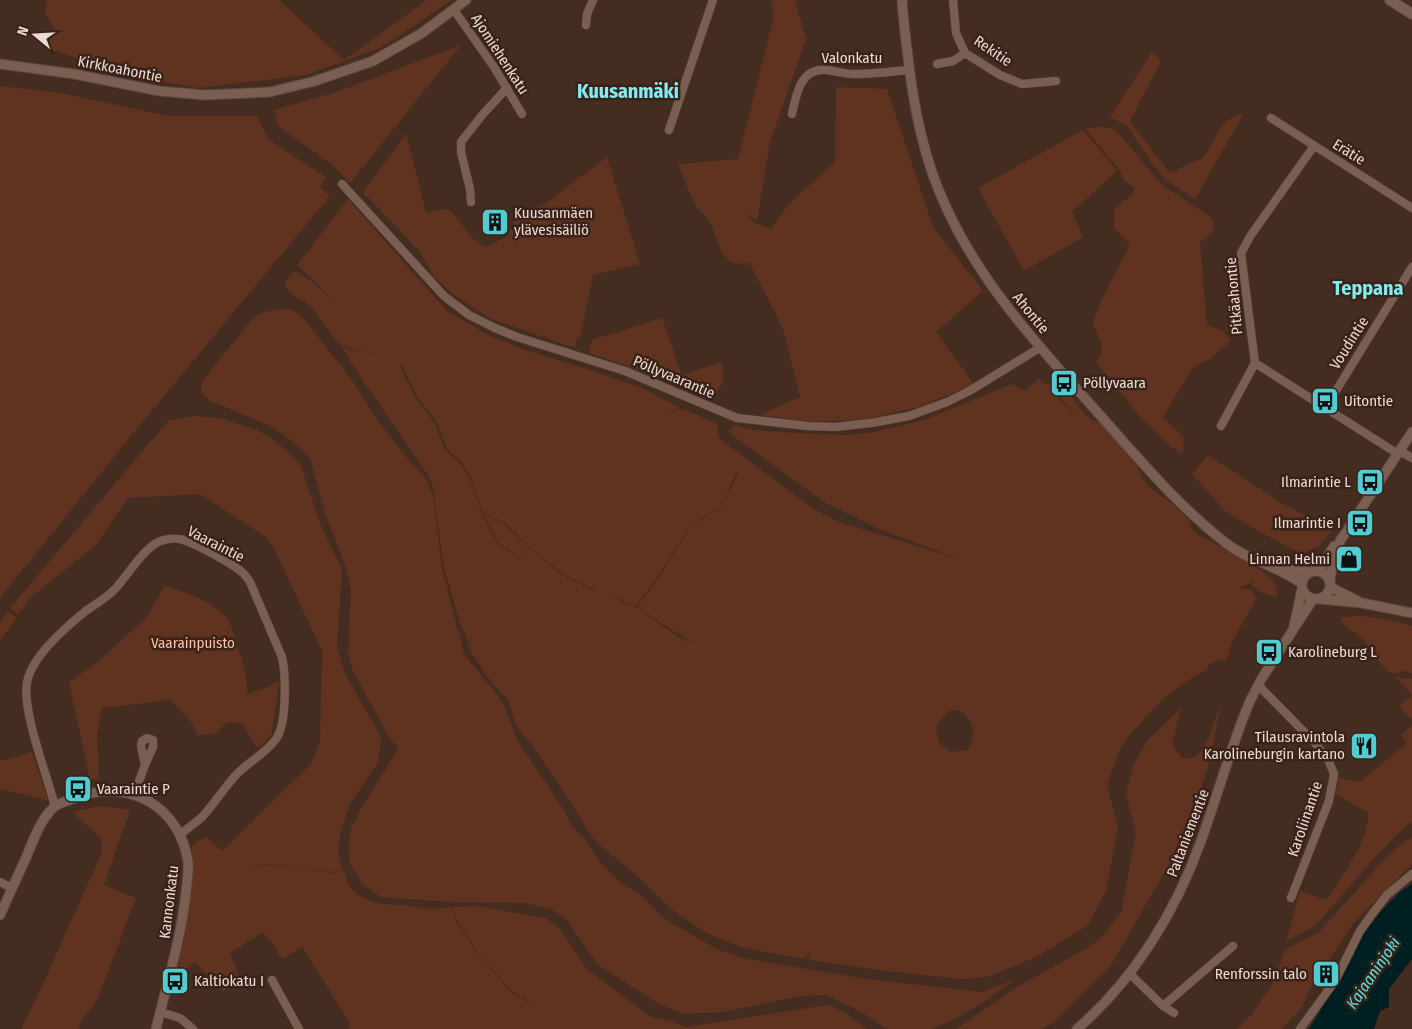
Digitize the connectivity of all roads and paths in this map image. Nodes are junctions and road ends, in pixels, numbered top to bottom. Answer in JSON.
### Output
{"nodes":[{"id":1,"x":466,"y":0,"type":"edge"},
{"id":2,"x":593,"y":0,"type":"edge"},
{"id":3,"x":713,"y":0,"type":"edge"},
{"id":4,"x":902,"y":0,"type":"edge"},
{"id":5,"x":952,"y":0,"type":"edge"},
{"id":6,"x":1390,"y":0,"type":"edge"},
{"id":7,"x":454,"y":10,"type":"junction"},
{"id":8,"x":1412,"y":14,"type":"edge"},
{"id":9,"x":586,"y":26,"type":"dead end"},
{"id":10,"x":965,"y":53,"type":"junction"},
{"id":11,"x":0,"y":64,"type":"edge"},
{"id":12,"x":937,"y":64,"type":"dead end"},
{"id":13,"x":909,"y":70,"type":"junction"},
{"id":14,"x":1056,"y":81,"type":"dead end"},
{"id":15,"x":507,"y":88,"type":"junction"},
{"id":16,"x":522,"y":114,"type":"dead end"},
{"id":17,"x":792,"y":114,"type":"dead end"},
{"id":18,"x":1271,"y":118,"type":"dead end"},
{"id":19,"x":668,"y":130,"type":"dead end"},
{"id":20,"x":1314,"y":146,"type":"junction"},
{"id":21,"x":342,"y":184,"type":"dead end"},
{"id":22,"x":471,"y":202,"type":"dead end"},
{"id":23,"x":1412,"y":208,"type":"edge"},
{"id":24,"x":1412,"y":268,"type":"edge"},
{"id":25,"x":1041,"y":347,"type":"junction"},
{"id":26,"x":1255,"y":363,"type":"junction"},
{"id":27,"x":1326,"y":407,"type":"junction"},
{"id":28,"x":1221,"y":426,"type":"dead end"},
{"id":29,"x":1412,"y":432,"type":"edge"},
{"id":30,"x":1399,"y":452,"type":"junction"},
{"id":31,"x":1412,"y":458,"type":"edge"},
{"id":32,"x":1340,"y":541,"type":"junction"},
{"id":33,"x":1267,"y":566,"type":"junction"},
{"id":34,"x":1314,"y":572,"type":"junction"},
{"id":35,"x":1330,"y":584,"type":"junction"},
{"id":36,"x":1302,"y":587,"type":"junction"},
{"id":37,"x":1316,"y":599,"type":"junction"},
{"id":38,"x":1362,"y":603,"type":"junction"},
{"id":39,"x":1412,"y":613,"type":"edge"},
{"id":40,"x":1294,"y":629,"type":"junction"},
{"id":41,"x":1258,"y":685,"type":"junction"},
{"id":42,"x":145,"y":764,"type":"dead end"},
{"id":43,"x":134,"y":795,"type":"junction"},
{"id":44,"x":55,"y":806,"type":"junction"},
{"id":45,"x":181,"y":834,"type":"junction"},
{"id":46,"x":1412,"y":874,"type":"edge"},
{"id":47,"x":0,"y":882,"type":"edge"},
{"id":48,"x":12,"y":888,"type":"junction"},
{"id":49,"x":1291,"y":898,"type":"dead end"},
{"id":50,"x":0,"y":916,"type":"edge"},
{"id":51,"x":1233,"y":946,"type":"dead end"},
{"id":52,"x":1129,"y":973,"type":"junction"},
{"id":53,"x":272,"y":980,"type":"dead end"},
{"id":54,"x":1162,"y":1006,"type":"junction"},
{"id":55,"x":160,"y":1012,"type":"junction"},
{"id":56,"x":1174,"y":1013,"type":"dead end"},
{"id":57,"x":156,"y":1029,"type":"edge"},
{"id":58,"x":193,"y":1029,"type":"edge"},
{"id":59,"x":299,"y":1029,"type":"edge"},
{"id":60,"x":1077,"y":1029,"type":"edge"},
{"id":61,"x":1300,"y":1029,"type":"edge"}],
"edges":[{"from":1,"to":7,"type":"street","name":"Kirkkoahontie"},
{"from":2,"to":9,"type":"street"},
{"from":3,"to":19,"type":"street"},
{"from":4,"to":13,"type":"street","name":"Ahontie"},
{"from":5,"to":10,"type":"street","name":"Rekitie"},
{"from":6,"to":8,"type":"main road"},
{"from":7,"to":11,"type":"street","name":"Kirkkoahontie"},
{"from":7,"to":15,"type":"street","name":"Ajomiehenkatu"},
{"from":10,"to":12,"type":"street"},
{"from":10,"to":14,"type":"street","name":"Rekitie"},
{"from":13,"to":17,"type":"street","name":"Valonkatu"},
{"from":13,"to":25,"type":"street","name":"Ahontie"},
{"from":15,"to":16,"type":"street","name":"Ajomiehenkatu"},
{"from":15,"to":22,"type":"street"},
{"from":18,"to":20,"type":"street","name":"Erätie"},
{"from":20,"to":23,"type":"street","name":"Erätie"},
{"from":20,"to":26,"type":"street","name":"Pitkäahontie"},
{"from":21,"to":25,"type":"street","name":"Pöllyvaarantie"},
{"from":24,"to":27,"type":"street","name":"Voudintie"},
{"from":25,"to":33,"type":"street","name":"Ahontie"},
{"from":26,"to":27,"type":"street"},
{"from":26,"to":28,"type":"street"},
{"from":27,"to":30,"type":"street"},
{"from":29,"to":30,"type":"street"},
{"from":30,"to":31,"type":"street"},
{"from":30,"to":32,"type":"street"},
{"from":32,"to":34,"type":"street"},
{"from":32,"to":35,"type":"street"},
{"from":33,"to":34,"type":"street","name":"Ahontie"},
{"from":33,"to":36,"type":"street","name":"Ahontie"},
{"from":34,"to":35,"type":"street"},
{"from":34,"to":36,"type":"street"},
{"from":35,"to":37,"type":"street"},
{"from":35,"to":38,"type":"street"},
{"from":36,"to":37,"type":"street"},
{"from":36,"to":40,"type":"street","name":"Paltaniementie"},
{"from":37,"to":38,"type":"street"},
{"from":37,"to":40,"type":"street","name":"Paltaniementie"},
{"from":38,"to":39,"type":"street"},
{"from":40,"to":41,"type":"street","name":"Paltaniementie"},
{"from":41,"to":49,"type":"street","name":"Karoliinantie"},
{"from":41,"to":52,"type":"street","name":"Paltaniementie"},
{"from":42,"to":43,"type":"street"},
{"from":43,"to":44,"type":"street","name":"Kannonkatu"},
{"from":43,"to":45,"type":"street","name":"Kannonkatu"},
{"from":44,"to":45,"type":"street","name":"Vaaraintie"},
{"from":44,"to":48,"type":"street"},
{"from":45,"to":55,"type":"street","name":"Kannonkatu"},
{"from":46,"to":61,"type":"street"},
{"from":47,"to":48,"type":"street"},
{"from":48,"to":50,"type":"street"},
{"from":51,"to":54,"type":"street"},
{"from":52,"to":54,"type":"street"},
{"from":52,"to":60,"type":"street","name":"Paltaniementie"},
{"from":53,"to":59,"type":"street"},
{"from":54,"to":56,"type":"street"},
{"from":55,"to":57,"type":"street","name":"Kannonkatu"},
{"from":55,"to":58,"type":"street"}]}
